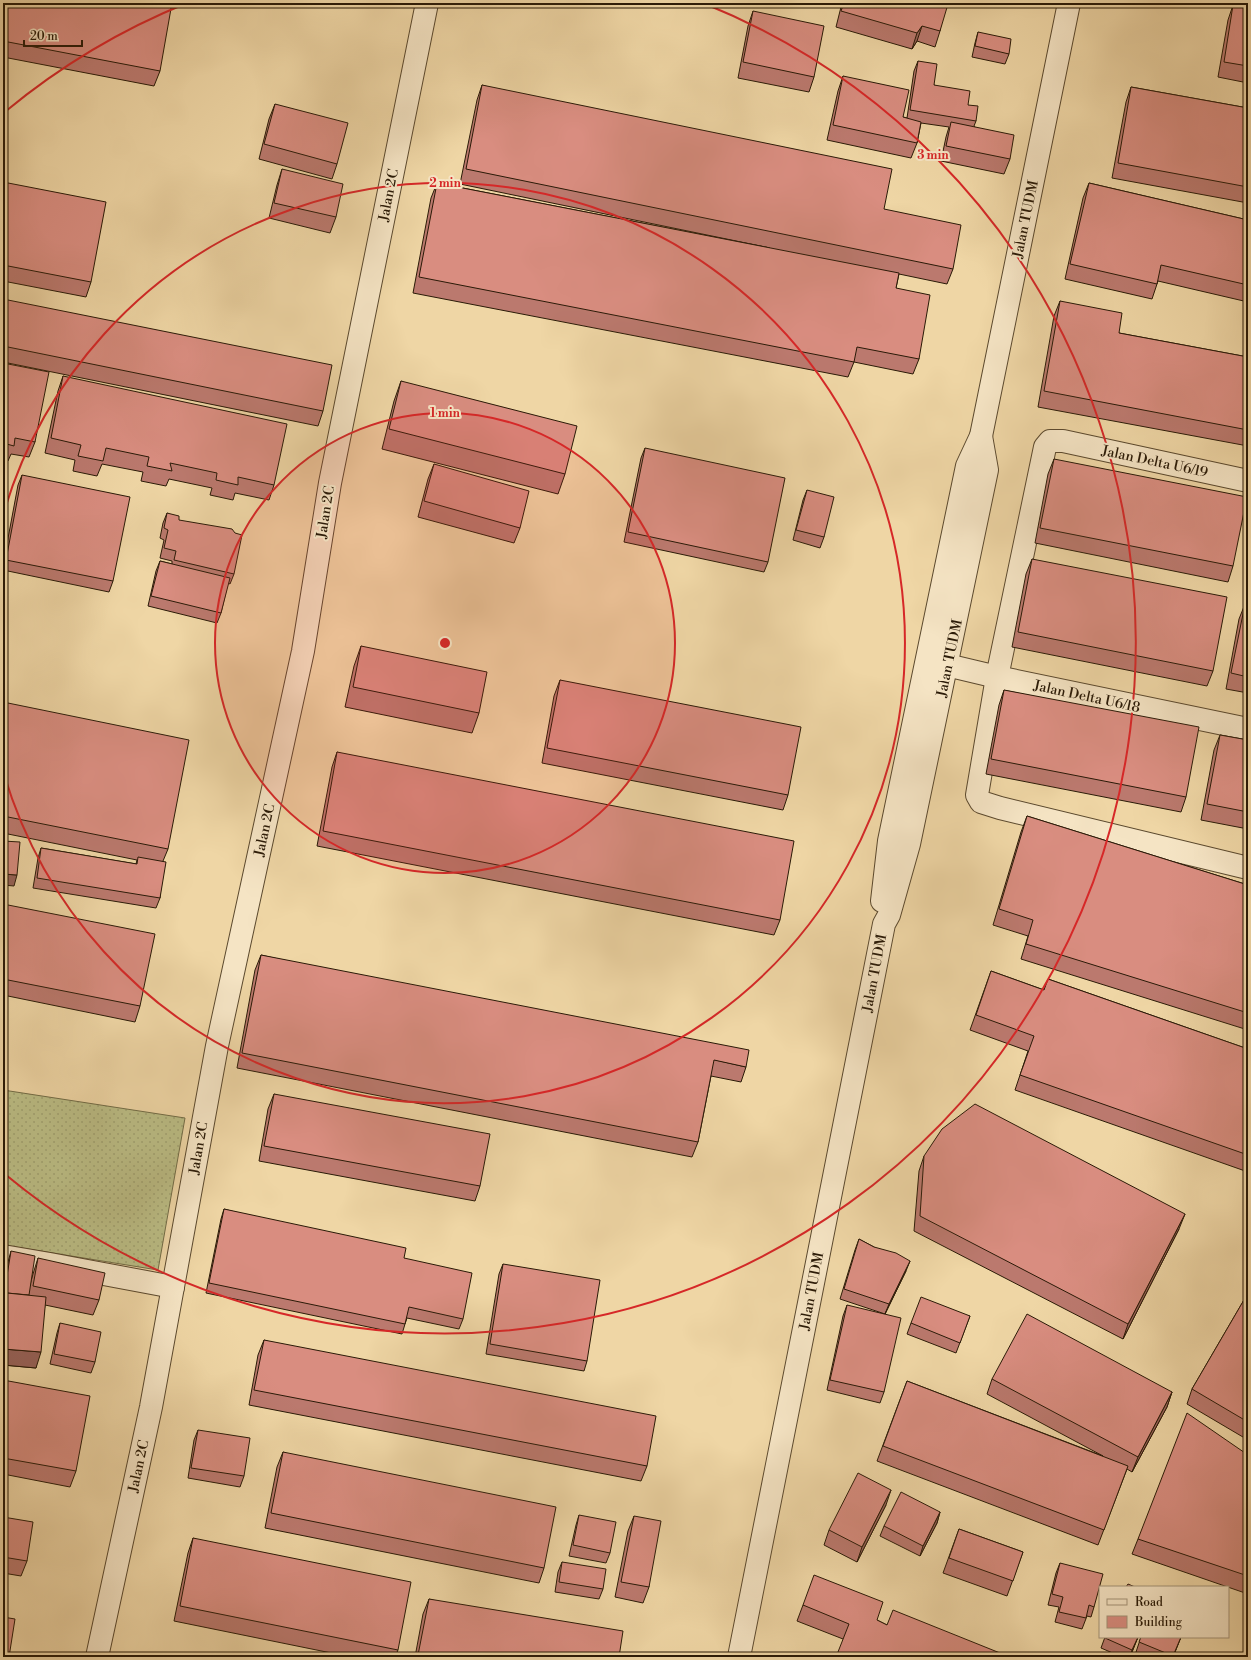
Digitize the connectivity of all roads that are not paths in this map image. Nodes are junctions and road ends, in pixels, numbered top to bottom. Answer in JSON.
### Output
{"nodes":[{"id":1,"x":427,"y":3,"type":"edge"},
{"id":2,"x":1069,"y":3,"type":"edge"},
{"id":3,"x":981,"y":436,"type":"junction"},
{"id":4,"x":1248,"y":481,"type":"edge"},
{"id":5,"x":926,"y":660,"type":"junction"},
{"id":6,"x":948,"y":665,"type":"junction"},
{"id":7,"x":997,"y":677,"type":"junction"},
{"id":8,"x":1248,"y":729,"type":"edge"},
{"id":9,"x":1248,"y":868,"type":"edge"},
{"id":10,"x":884,"y":924,"type":"junction"},
{"id":11,"x":3,"y":1256,"type":"edge"},
{"id":12,"x":173,"y":1287,"type":"junction"},
{"id":13,"x":97,"y":1657,"type":"edge"},
{"id":14,"x":738,"y":1657,"type":"edge"}],
"edges":[{"from":1,"to":12,"type":"street","name":"Jalan 2C"},
{"from":2,"to":3,"type":"street","name":"Jalan TUDM"},
{"from":3,"to":5,"type":"street","name":"Jalan TUDM"},
{"from":3,"to":6,"type":"street","name":"Jalan TUDM"},
{"from":4,"to":7,"type":"street","name":"Jalan Delta U6/19"},
{"from":5,"to":6,"type":"street","name":"Jalan Delta U6/18"},
{"from":5,"to":10,"type":"street","name":"Jalan TUDM"},
{"from":6,"to":7,"type":"street","name":"Jalan Delta U6/18"},
{"from":6,"to":10,"type":"street","name":"Jalan TUDM"},
{"from":7,"to":8,"type":"street","name":"Jalan Delta U6/18"},
{"from":7,"to":9,"type":"street"},
{"from":10,"to":14,"type":"street","name":"Jalan TUDM"},
{"from":11,"to":12,"type":"street"},
{"from":12,"to":13,"type":"street","name":"Jalan 2C"}]}
